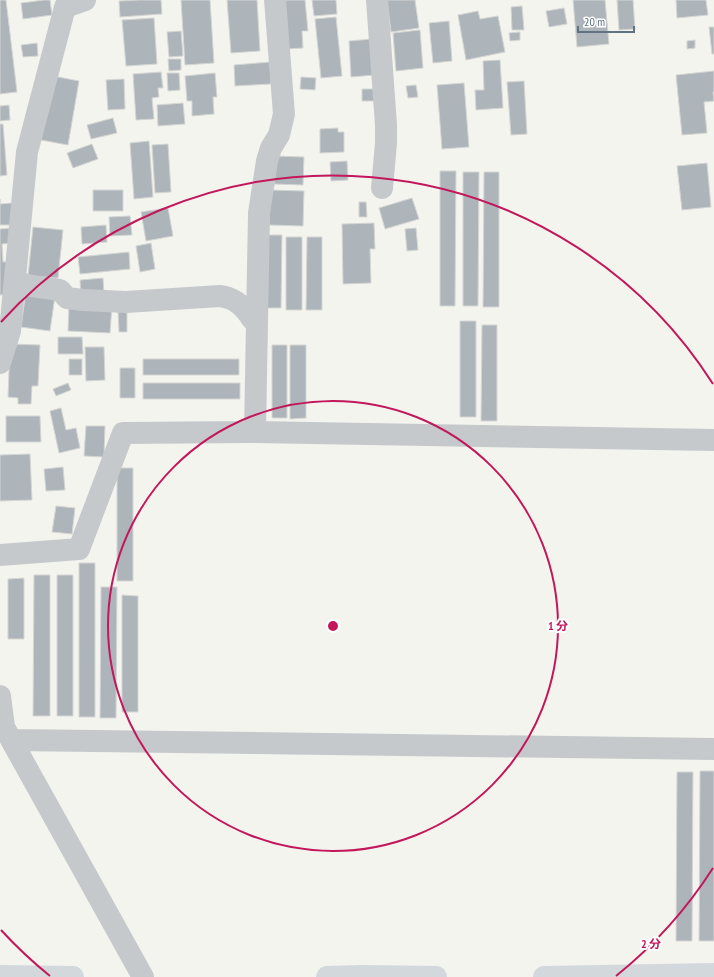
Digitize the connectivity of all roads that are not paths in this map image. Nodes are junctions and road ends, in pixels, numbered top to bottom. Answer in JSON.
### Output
{"nodes":[{"id":1,"x":85,"y":0,"type":"edge"},
{"id":2,"x":275,"y":0,"type":"edge"},
{"id":3,"x":377,"y":0,"type":"edge"},
{"id":4,"x":382,"y":188,"type":"dead end"},
{"id":5,"x":15,"y":282,"type":"junction"},
{"id":6,"x":257,"y":319,"type":"junction"},
{"id":7,"x":0,"y":363,"type":"edge"},
{"id":8,"x":255,"y":432,"type":"junction"},
{"id":9,"x":714,"y":440,"type":"edge"},
{"id":10,"x":0,"y":555,"type":"edge"},
{"id":11,"x":0,"y":696,"type":"edge"},
{"id":12,"x":6,"y":731,"type":"edge"},
{"id":13,"x":714,"y":749,"type":"edge"},
{"id":14,"x":714,"y":974,"type":"edge"},
{"id":15,"x":0,"y":976,"type":"edge"},
{"id":16,"x":73,"y":977,"type":"edge"},
{"id":17,"x":143,"y":977,"type":"edge"},
{"id":18,"x":327,"y":977,"type":"edge"},
{"id":19,"x":436,"y":977,"type":"edge"},
{"id":20,"x":544,"y":977,"type":"edge"}],
"edges":[{"from":1,"to":5,"type":"street"},
{"from":2,"to":6,"type":"street"},
{"from":3,"to":4,"type":"street"},
{"from":5,"to":6,"type":"street"},
{"from":5,"to":7,"type":"street"},
{"from":6,"to":8,"type":"street"},
{"from":8,"to":9,"type":"street"},
{"from":8,"to":10,"type":"street"},
{"from":11,"to":12,"type":"street"},
{"from":12,"to":13,"type":"street"},
{"from":12,"to":17,"type":"street"},
{"from":14,"to":20,"type":"main road"},
{"from":15,"to":16,"type":"main road"},
{"from":18,"to":19,"type":"main road"}]}
